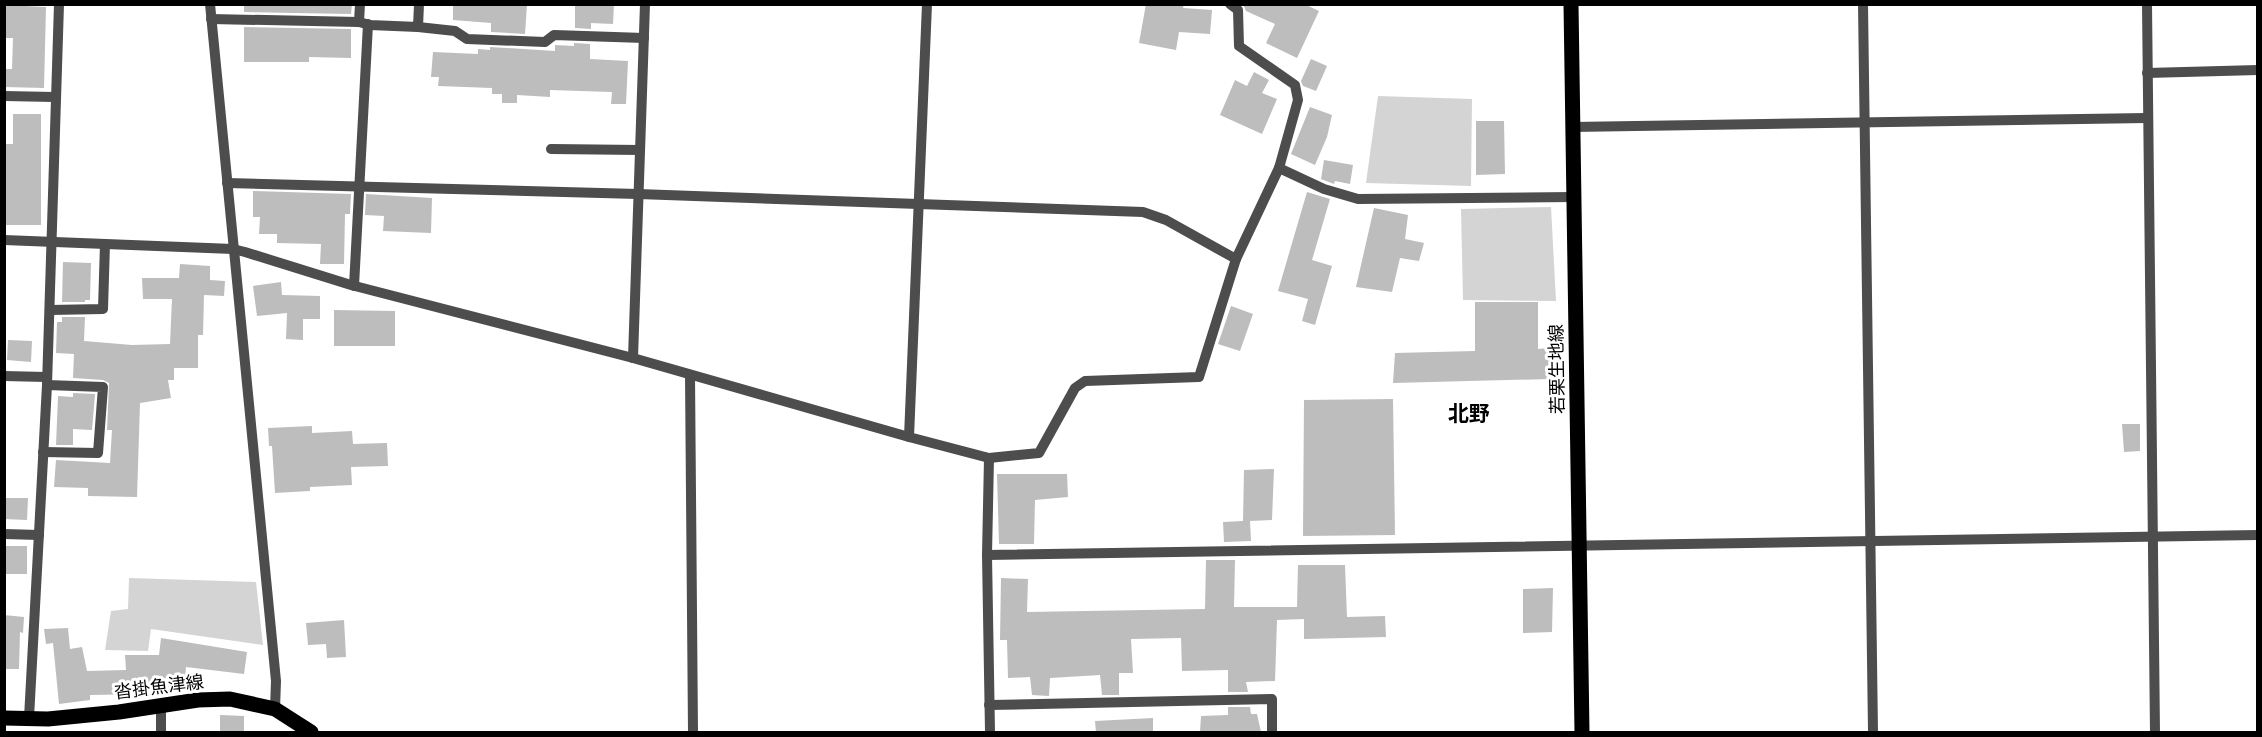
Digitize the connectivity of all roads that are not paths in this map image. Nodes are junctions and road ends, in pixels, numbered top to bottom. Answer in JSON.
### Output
{"nodes":[{"id":1,"x":58,"y":4,"type":"edge"},
{"id":2,"x":210,"y":4,"type":"edge"},
{"id":3,"x":360,"y":4,"type":"edge"},
{"id":4,"x":419,"y":4,"type":"edge"},
{"id":5,"x":645,"y":4,"type":"edge"},
{"id":6,"x":927,"y":4,"type":"edge"},
{"id":7,"x":1230,"y":4,"type":"edge"},
{"id":8,"x":1571,"y":4,"type":"edge"},
{"id":9,"x":1863,"y":4,"type":"edge"},
{"id":10,"x":2147,"y":4,"type":"edge"},
{"id":11,"x":211,"y":19,"type":"junction"},
{"id":12,"x":364,"y":23,"type":"junction"},
{"id":13,"x":418,"y":27,"type":"junction"},
{"id":14,"x":644,"y":38,"type":"junction"},
{"id":15,"x":2258,"y":70,"type":"edge"},
{"id":16,"x":2147,"y":72,"type":"junction"},
{"id":17,"x":4,"y":96,"type":"edge"},
{"id":18,"x":54,"y":97,"type":"junction"},
{"id":19,"x":2147,"y":118,"type":"junction"},
{"id":20,"x":1865,"y":122,"type":"junction"},
{"id":21,"x":1572,"y":127,"type":"junction"},
{"id":22,"x":551,"y":148,"type":"dead end"},
{"id":23,"x":640,"y":150,"type":"junction"},
{"id":24,"x":1279,"y":168,"type":"junction"},
{"id":25,"x":227,"y":183,"type":"junction"},
{"id":26,"x":359,"y":186,"type":"junction"},
{"id":27,"x":638,"y":194,"type":"junction"},
{"id":28,"x":1573,"y":197,"type":"junction"},
{"id":29,"x":918,"y":205,"type":"junction"},
{"id":30,"x":4,"y":240,"type":"edge"},
{"id":31,"x":50,"y":242,"type":"junction"},
{"id":32,"x":105,"y":244,"type":"junction"},
{"id":33,"x":233,"y":249,"type":"junction"},
{"id":34,"x":1236,"y":258,"type":"junction"},
{"id":35,"x":354,"y":286,"type":"junction"},
{"id":36,"x":50,"y":310,"type":"junction"},
{"id":37,"x":633,"y":358,"type":"junction"},
{"id":38,"x":690,"y":375,"type":"junction"},
{"id":39,"x":4,"y":376,"type":"edge"},
{"id":40,"x":47,"y":381,"type":"junction"},
{"id":41,"x":909,"y":437,"type":"junction"},
{"id":42,"x":43,"y":452,"type":"junction"},
{"id":43,"x":989,"y":458,"type":"junction"},
{"id":44,"x":4,"y":534,"type":"edge"},
{"id":45,"x":39,"y":535,"type":"junction"},
{"id":46,"x":2258,"y":535,"type":"edge"},
{"id":47,"x":2152,"y":537,"type":"junction"},
{"id":48,"x":1870,"y":542,"type":"junction"},
{"id":49,"x":1580,"y":547,"type":"junction"},
{"id":50,"x":987,"y":555,"type":"junction"},
{"id":51,"x":989,"y":705,"type":"junction"},
{"id":52,"x":161,"y":706,"type":"junction"},
{"id":53,"x":275,"y":710,"type":"junction"},
{"id":54,"x":4,"y":718,"type":"edge"},
{"id":55,"x":29,"y":718,"type":"junction"},
{"id":56,"x":161,"y":732,"type":"edge"},
{"id":57,"x":311,"y":732,"type":"edge"},
{"id":58,"x":693,"y":732,"type":"edge"},
{"id":59,"x":990,"y":732,"type":"edge"},
{"id":60,"x":1272,"y":732,"type":"edge"},
{"id":61,"x":1582,"y":732,"type":"edge"},
{"id":62,"x":1873,"y":732,"type":"edge"},
{"id":63,"x":2155,"y":732,"type":"edge"}],
"edges":[{"from":1,"to":18,"type":"street"},
{"from":2,"to":11,"type":"street"},
{"from":3,"to":12,"type":"street"},
{"from":4,"to":13,"type":"street"},
{"from":5,"to":14,"type":"street"},
{"from":6,"to":29,"type":"street"},
{"from":7,"to":24,"type":"street"},
{"from":8,"to":21,"type":"main road","name":"若栗生地線"},
{"from":9,"to":20,"type":"street"},
{"from":10,"to":16,"type":"street"},
{"from":11,"to":12,"type":"street"},
{"from":11,"to":25,"type":"street"},
{"from":12,"to":13,"type":"street"},
{"from":12,"to":26,"type":"street"},
{"from":13,"to":14,"type":"street"},
{"from":14,"to":23,"type":"street"},
{"from":15,"to":16,"type":"street"},
{"from":16,"to":19,"type":"street"},
{"from":17,"to":18,"type":"street"},
{"from":18,"to":31,"type":"street"},
{"from":19,"to":20,"type":"street"},
{"from":19,"to":47,"type":"street"},
{"from":20,"to":21,"type":"street"},
{"from":20,"to":48,"type":"street"},
{"from":21,"to":28,"type":"main road","name":"若栗生地線"},
{"from":22,"to":23,"type":"street"},
{"from":23,"to":27,"type":"street"},
{"from":24,"to":28,"type":"street"},
{"from":24,"to":34,"type":"street"},
{"from":25,"to":26,"type":"street"},
{"from":25,"to":33,"type":"street"},
{"from":26,"to":27,"type":"street"},
{"from":26,"to":35,"type":"street"},
{"from":27,"to":29,"type":"street"},
{"from":27,"to":37,"type":"street"},
{"from":28,"to":49,"type":"main road","name":"若栗生地線"},
{"from":29,"to":34,"type":"street"},
{"from":29,"to":41,"type":"street"},
{"from":30,"to":31,"type":"street"},
{"from":31,"to":32,"type":"street"},
{"from":31,"to":36,"type":"street"},
{"from":32,"to":33,"type":"street"},
{"from":32,"to":36,"type":"street"},
{"from":33,"to":35,"type":"street"},
{"from":33,"to":53,"type":"street"},
{"from":34,"to":43,"type":"street"},
{"from":35,"to":37,"type":"street"},
{"from":36,"to":40,"type":"street"},
{"from":37,"to":38,"type":"street"},
{"from":38,"to":41,"type":"street"},
{"from":38,"to":58,"type":"street"},
{"from":39,"to":40,"type":"street"},
{"from":40,"to":42,"type":"street"},
{"from":40,"to":42,"type":"street"},
{"from":41,"to":43,"type":"street"},
{"from":42,"to":45,"type":"street"},
{"from":43,"to":50,"type":"street"},
{"from":44,"to":45,"type":"street"},
{"from":45,"to":55,"type":"street"},
{"from":46,"to":47,"type":"street"},
{"from":47,"to":48,"type":"street"},
{"from":47,"to":63,"type":"street"},
{"from":48,"to":49,"type":"street"},
{"from":48,"to":62,"type":"street"},
{"from":49,"to":50,"type":"street"},
{"from":49,"to":61,"type":"main road","name":"若栗生地線"},
{"from":50,"to":51,"type":"street"},
{"from":51,"to":59,"type":"street"},
{"from":51,"to":60,"type":"street"},
{"from":52,"to":53,"type":"main road","name":"沓掛魚津線"},
{"from":52,"to":55,"type":"main road","name":"沓掛魚津線"},
{"from":52,"to":56,"type":"street"},
{"from":53,"to":57,"type":"main road","name":"沓掛魚津線"},
{"from":54,"to":55,"type":"main road","name":"沓掛魚津線"}]}
